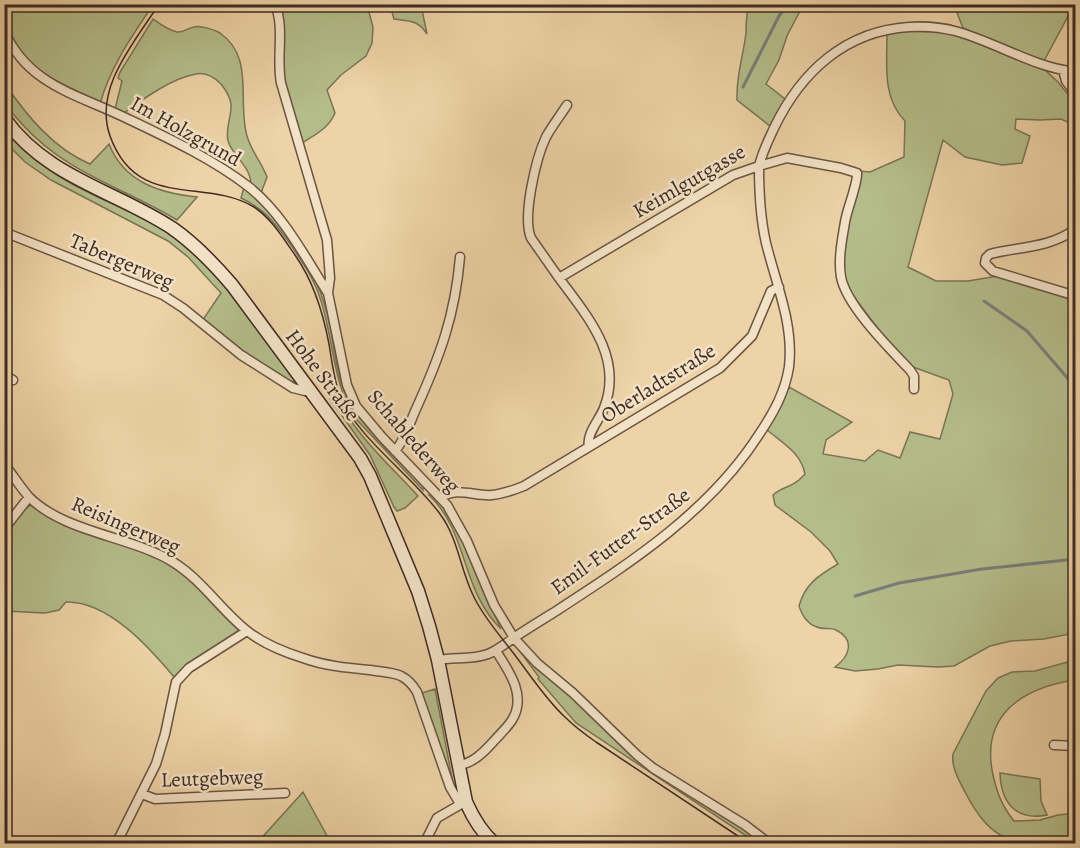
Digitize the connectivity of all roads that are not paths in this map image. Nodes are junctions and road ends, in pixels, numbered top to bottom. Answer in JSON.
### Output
{"nodes":[{"id":1,"x":275,"y":4,"type":"edge"},
{"id":2,"x":4,"y":31,"type":"edge"},
{"id":3,"x":1063,"y":70,"type":"junction"},
{"id":4,"x":1076,"y":72,"type":"edge"},
{"id":5,"x":1076,"y":94,"type":"edge"},
{"id":6,"x":567,"y":105,"type":"dead end"},
{"id":7,"x":4,"y":117,"type":"edge"},
{"id":8,"x":759,"y":166,"type":"junction"},
{"id":9,"x":1076,"y":229,"type":"edge"},
{"id":10,"x":4,"y":232,"type":"edge"},
{"id":11,"x":460,"y":257,"type":"dead end"},
{"id":12,"x":559,"y":278,"type":"junction"},
{"id":13,"x":778,"y":287,"type":"junction"},
{"id":14,"x":328,"y":293,"type":"junction"},
{"id":15,"x":1076,"y":296,"type":"edge"},
{"id":16,"x":4,"y":375,"type":"edge"},
{"id":17,"x":13,"y":380,"type":"dead end"},
{"id":18,"x":309,"y":389,"type":"junction"},
{"id":19,"x":914,"y":389,"type":"dead end"},
{"id":20,"x":589,"y":446,"type":"junction"},
{"id":21,"x":395,"y":451,"type":"junction"},
{"id":22,"x":4,"y":464,"type":"edge"},
{"id":23,"x":29,"y":497,"type":"junction"},
{"id":24,"x":441,"y":498,"type":"junction"},
{"id":25,"x":4,"y":529,"type":"edge"},
{"id":26,"x":247,"y":631,"type":"junction"},
{"id":27,"x":514,"y":638,"type":"junction"},
{"id":28,"x":496,"y":651,"type":"junction"},
{"id":29,"x":438,"y":660,"type":"junction"},
{"id":30,"x":1054,"y":746,"type":"dead end"},
{"id":31,"x":1076,"y":746,"type":"edge"},
{"id":32,"x":459,"y":765,"type":"junction"},
{"id":33,"x":285,"y":793,"type":"dead end"},
{"id":34,"x":142,"y":794,"type":"junction"},
{"id":35,"x":463,"y":803,"type":"junction"},
{"id":36,"x":116,"y":843,"type":"edge"},
{"id":37,"x":424,"y":843,"type":"edge"},
{"id":38,"x":495,"y":843,"type":"edge"},
{"id":39,"x":770,"y":843,"type":"edge"}],
"edges":[{"from":1,"to":14,"type":"street","name":"Schablederweg"},
{"from":2,"to":14,"type":"street","name":"Im Holzgrund"},
{"from":3,"to":4,"type":"street","name":"Keimlgutgasse"},
{"from":3,"to":5,"type":"street"},
{"from":3,"to":8,"type":"street","name":"Keimlgutgasse"},
{"from":6,"to":12,"type":"street"},
{"from":7,"to":18,"type":"main road","name":"Hohe Straße"},
{"from":8,"to":12,"type":"street","name":"Keimlgutgasse"},
{"from":8,"to":13,"type":"street","name":"Emil-Futter-Straße"},
{"from":8,"to":19,"type":"street"},
{"from":9,"to":15,"type":"street"},
{"from":10,"to":18,"type":"street","name":"Tabergerweg"},
{"from":11,"to":21,"type":"street"},
{"from":12,"to":20,"type":"street","name":"Oberladtstraße"},
{"from":13,"to":20,"type":"street","name":"Oberladtstraße"},
{"from":13,"to":27,"type":"street","name":"Emil-Futter-Straße"},
{"from":14,"to":21,"type":"street","name":"Schablederweg"},
{"from":16,"to":17,"type":"street"},
{"from":18,"to":29,"type":"main road","name":"Hohe Straße"},
{"from":20,"to":24,"type":"street","name":"Oberladtstraße"},
{"from":21,"to":24,"type":"street","name":"Schablederweg"},
{"from":22,"to":23,"type":"street","name":"Reisingerweg"},
{"from":23,"to":25,"type":"street"},
{"from":23,"to":26,"type":"street","name":"Reisingerweg"},
{"from":24,"to":27,"type":"street","name":"Schablederweg"},
{"from":26,"to":34,"type":"street"},
{"from":26,"to":35,"type":"street","name":"Reisingerweg"},
{"from":27,"to":28,"type":"street","name":"Emil-Futter-Straße"},
{"from":27,"to":39,"type":"street","name":"Schablederweg"},
{"from":28,"to":29,"type":"street","name":"Emil-Futter-Straße"},
{"from":28,"to":32,"type":"street"},
{"from":29,"to":32,"type":"main road","name":"Hohe Straße"},
{"from":30,"to":31,"type":"street"},
{"from":32,"to":35,"type":"main road","name":"Hohe Straße"},
{"from":33,"to":34,"type":"street","name":"Leutgebweg"},
{"from":34,"to":36,"type":"street"},
{"from":35,"to":37,"type":"street"},
{"from":35,"to":38,"type":"main road","name":"Hohe Straße"}]}
